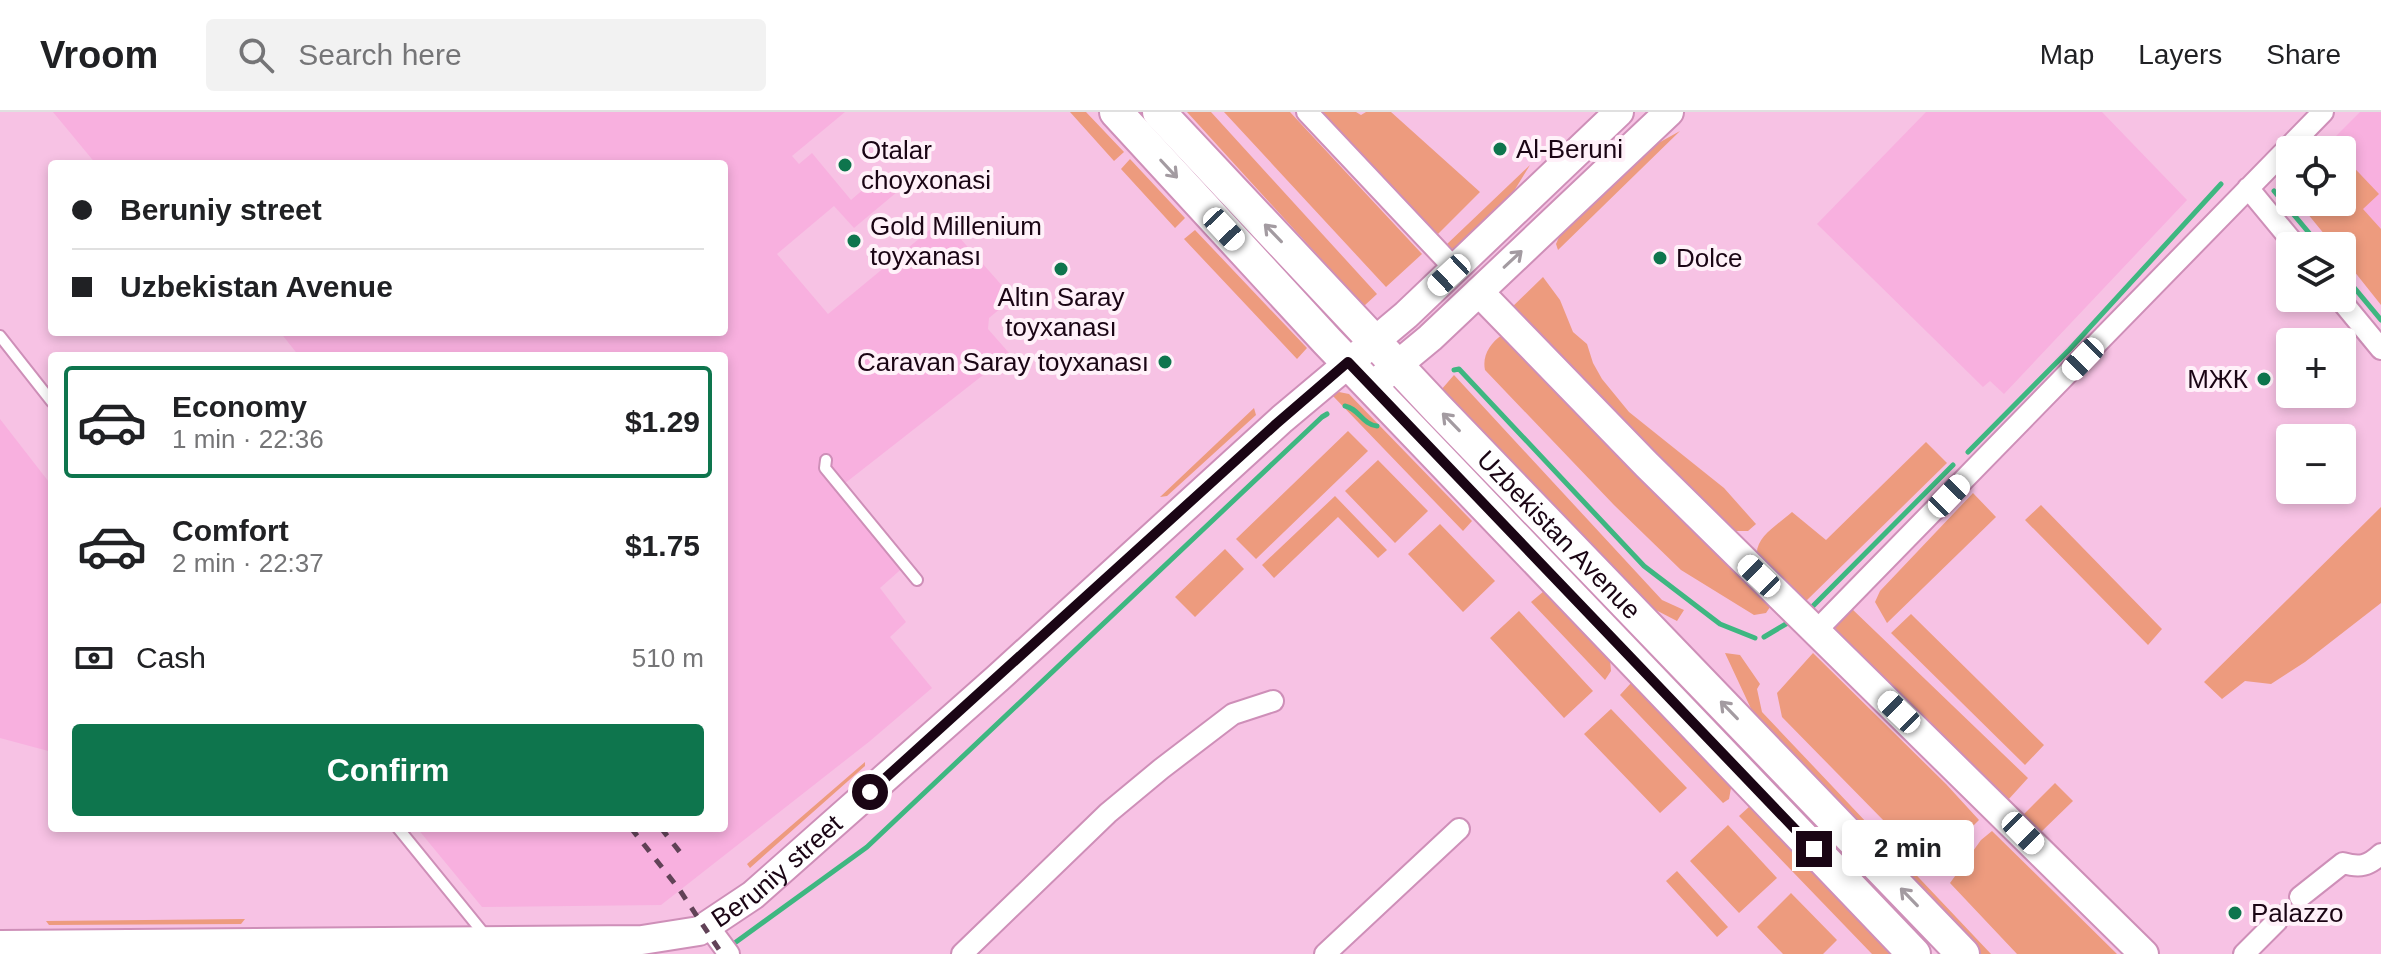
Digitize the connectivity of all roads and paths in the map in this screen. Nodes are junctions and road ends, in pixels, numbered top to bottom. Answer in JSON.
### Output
{"nodes":[{"id":1,"x":1116,"y":112,"type":"edge"},
{"id":2,"x":1159,"y":112,"type":"edge"},
{"id":3,"x":1307,"y":112,"type":"edge"},
{"id":4,"x":1619,"y":112,"type":"edge"},
{"id":5,"x":1669,"y":112,"type":"edge"},
{"id":6,"x":2323,"y":112,"type":"edge"},
{"id":7,"x":2248,"y":188,"type":"junction"},
{"id":8,"x":2284,"y":232,"type":"edge"},
{"id":9,"x":1455,"y":269,"type":"junction"},
{"id":10,"x":1479,"y":292,"type":"junction"},
{"id":11,"x":2351,"y":312,"type":"edge"},
{"id":12,"x":1406,"y":315,"type":"junction"},
{"id":13,"x":0,"y":336,"type":"edge"},
{"id":14,"x":1430,"y":338,"type":"junction"},
{"id":15,"x":1375,"y":340,"type":"junction"},
{"id":16,"x":2381,"y":349,"type":"edge"},
{"id":17,"x":1348,"y":362,"type":"junction"},
{"id":18,"x":1397,"y":366,"type":"junction"},
{"id":19,"x":1372,"y":386,"type":"junction"},
{"id":20,"x":48,"y":397,"type":"edge"},
{"id":21,"x":826,"y":460,"type":"dead end"},
{"id":22,"x":917,"y":580,"type":"dead end"},
{"id":23,"x":1816,"y":631,"type":"junction"},
{"id":24,"x":1273,"y":701,"type":"dead end"},
{"id":25,"x":1459,"y":829,"type":"dead end"},
{"id":26,"x":401,"y":832,"type":"edge"},
{"id":27,"x":2381,"y":854,"type":"edge"},
{"id":28,"x":2300,"y":897,"type":"tunnel mouth"},
{"id":29,"x":2277,"y":921,"type":"tunnel mouth"},
{"id":30,"x":709,"y":927,"type":"junction"},
{"id":31,"x":490,"y":943,"type":"junction"},
{"id":32,"x":0,"y":945,"type":"edge"},
{"id":33,"x":456,"y":948,"type":"edge"},
{"id":34,"x":200,"y":949,"type":"edge"},
{"id":35,"x":729,"y":954,"type":"edge"},
{"id":36,"x":962,"y":954,"type":"edge"},
{"id":37,"x":1325,"y":954,"type":"edge"},
{"id":38,"x":1914,"y":954,"type":"edge"},
{"id":39,"x":1963,"y":954,"type":"edge"},
{"id":40,"x":2144,"y":954,"type":"edge"},
{"id":41,"x":2244,"y":954,"type":"edge"}],
"edges":[{"from":1,"to":17,"type":"main road","name":"Uzbekistan Avenue","one_way":true},
{"from":15,"to":2,"type":"main road","name":"Uzbekistan Avenue","one_way":true},
{"from":3,"to":9,"type":"street"},
{"from":4,"to":9,"type":"street","name":"Beruniy street"},
{"from":10,"to":5,"type":"street","one_way":true},
{"from":6,"to":7,"type":"street"},
{"from":7,"to":8,"type":"street"},
{"from":7,"to":23,"type":"street"},
{"from":9,"to":12,"type":"street","name":"Beruniy street"},
{"from":10,"to":14,"type":"street"},
{"from":10,"to":23,"type":"street"},
{"from":11,"to":16,"type":"street"},
{"from":12,"to":14,"type":"street"},
{"from":12,"to":15,"type":"street","name":"Beruniy street"},
{"from":13,"to":20,"type":"lane"},
{"from":14,"to":18,"type":"street"},
{"from":15,"to":17,"type":"street","name":"Beruniy street"},
{"from":15,"to":18,"type":"main road","name":"Uzbekistan Avenue"},
{"from":17,"to":19,"type":"main road","name":"Uzbekistan Avenue"},
{"from":17,"to":30,"type":"street","name":"Beruniy street"},
{"from":18,"to":19,"type":"street"},
{"from":39,"to":18,"type":"main road","name":"Uzbekistan Avenue","one_way":true},
{"from":19,"to":38,"type":"main road","name":"Uzbekistan Avenue"},
{"from":21,"to":22,"type":"lane"},
{"from":23,"to":40,"type":"street"},
{"from":24,"to":36,"type":"street"},
{"from":25,"to":37,"type":"street"},
{"from":26,"to":31,"type":"lane"},
{"from":27,"to":28,"type":"street"},
{"from":29,"to":41,"type":"street"},
{"from":30,"to":31,"type":"street","name":"Beruniy street"},
{"from":30,"to":35,"type":"street"},
{"from":31,"to":33,"type":"street","name":"Beruniy street"},
{"from":32,"to":34,"type":"street","name":"Beruniy street"},
{"from":33,"to":34,"type":"street","name":"Beruniy street"}]}
